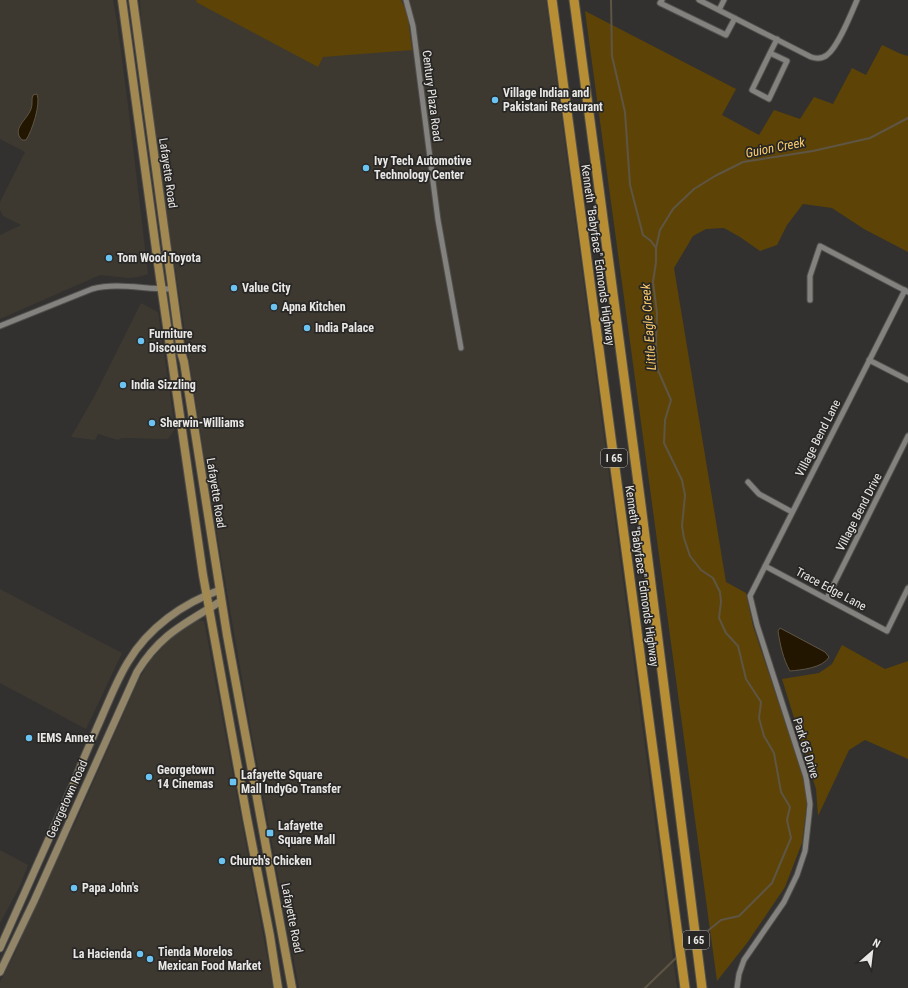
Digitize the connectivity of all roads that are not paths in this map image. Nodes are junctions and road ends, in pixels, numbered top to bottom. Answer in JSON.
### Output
{"nodes":[{"id":1,"x":122,"y":0,"type":"edge"},
{"id":2,"x":133,"y":0,"type":"edge"},
{"id":3,"x":406,"y":0,"type":"edge"},
{"id":4,"x":552,"y":0,"type":"edge"},
{"id":5,"x":574,"y":0,"type":"edge"},
{"id":6,"x":662,"y":0,"type":"edge"},
{"id":7,"x":699,"y":0,"type":"edge"},
{"id":8,"x":724,"y":0,"type":"edge"},
{"id":9,"x":857,"y":0,"type":"edge"},
{"id":10,"x":719,"y":10,"type":"junction"},
{"id":11,"x":735,"y":18,"type":"junction"},
{"id":12,"x":777,"y":39,"type":"junction"},
{"id":13,"x":770,"y":53,"type":"junction"},
{"id":14,"x":162,"y":289,"type":"junction"},
{"id":15,"x":173,"y":289,"type":"junction"},
{"id":16,"x":906,"y":291,"type":"edge"},
{"id":17,"x":810,"y":300,"type":"dead end"},
{"id":18,"x":0,"y":326,"type":"edge"},
{"id":19,"x":461,"y":348,"type":"dead end"},
{"id":20,"x":869,"y":360,"type":"junction"},
{"id":21,"x":908,"y":380,"type":"edge"},
{"id":22,"x":908,"y":436,"type":"edge"},
{"id":23,"x":748,"y":482,"type":"dead end"},
{"id":24,"x":792,"y":512,"type":"junction"},
{"id":25,"x":765,"y":566,"type":"junction"},
{"id":26,"x":908,"y":588,"type":"edge"},
{"id":27,"x":220,"y":590,"type":"junction"},
{"id":28,"x":207,"y":595,"type":"junction"},
{"id":29,"x":750,"y":596,"type":"joint"},
{"id":30,"x":827,"y":598,"type":"junction"},
{"id":31,"x":221,"y":600,"type":"junction"},
{"id":32,"x":210,"y":608,"type":"junction"},
{"id":33,"x":0,"y":948,"type":"edge"},
{"id":34,"x":0,"y":972,"type":"edge"},
{"id":35,"x":278,"y":988,"type":"edge"},
{"id":36,"x":292,"y":988,"type":"edge"},
{"id":37,"x":685,"y":988,"type":"edge"},
{"id":38,"x":702,"y":988,"type":"edge"},
{"id":39,"x":736,"y":988,"type":"edge"}],
"edges":[{"from":1,"to":14,"type":"main road","name":"Lafayette Road"},
{"from":2,"to":15,"type":"main road","name":"Lafayette Road"},
{"from":3,"to":19,"type":"street","name":"Century Plaza Road"},
{"from":4,"to":37,"type":"highway","name":"Kenneth \"Babyface\" Edmonds Highway","number":"I 65"},
{"from":5,"to":38,"type":"highway","name":"Kenneth \"Babyface\" Edmonds Highway","number":"I 65"},
{"from":6,"to":11,"type":"street"},
{"from":7,"to":10,"type":"street"},
{"from":8,"to":10,"type":"street"},
{"from":9,"to":12,"type":"street"},
{"from":10,"to":11,"type":"street"},
{"from":11,"to":12,"type":"street"},
{"from":12,"to":13,"type":"street"},
{"from":13,"to":13,"type":"street"},
{"from":14,"to":15,"type":"street"},
{"from":14,"to":18,"type":"street"},
{"from":14,"to":28,"type":"main road","name":"Lafayette Road"},
{"from":15,"to":27,"type":"main road","name":"Lafayette Road"},
{"from":16,"to":17,"type":"street"},
{"from":16,"to":20,"type":"street","name":"Village Bend Lane"},
{"from":20,"to":21,"type":"street"},
{"from":20,"to":24,"type":"street","name":"Village Bend Lane"},
{"from":22,"to":30,"type":"street","name":"Village Bend Drive"},
{"from":23,"to":24,"type":"street"},
{"from":24,"to":25,"type":"street","name":"Village Bend Lane"},
{"from":25,"to":29,"type":"street","name":"Village Bend Lane"},
{"from":25,"to":30,"type":"street","name":"Trace Edge Lane"},
{"from":26,"to":30,"type":"street","name":"Trace Edge Lane"},
{"from":27,"to":28,"type":"main road","name":"Georgetown Road"},
{"from":27,"to":31,"type":"main road","name":"Lafayette Road"},
{"from":28,"to":32,"type":"main road","name":"Lafayette Road"},
{"from":28,"to":33,"type":"main road","name":"Georgetown Road"},
{"from":29,"to":39,"type":"street","name":"Park 65 Drive"},
{"from":31,"to":32,"type":"main road","name":"Georgetown Road"},
{"from":31,"to":36,"type":"main road","name":"Lafayette Road"},
{"from":32,"to":34,"type":"main road","name":"Georgetown Road"},
{"from":32,"to":35,"type":"main road","name":"Lafayette Road"}]}
